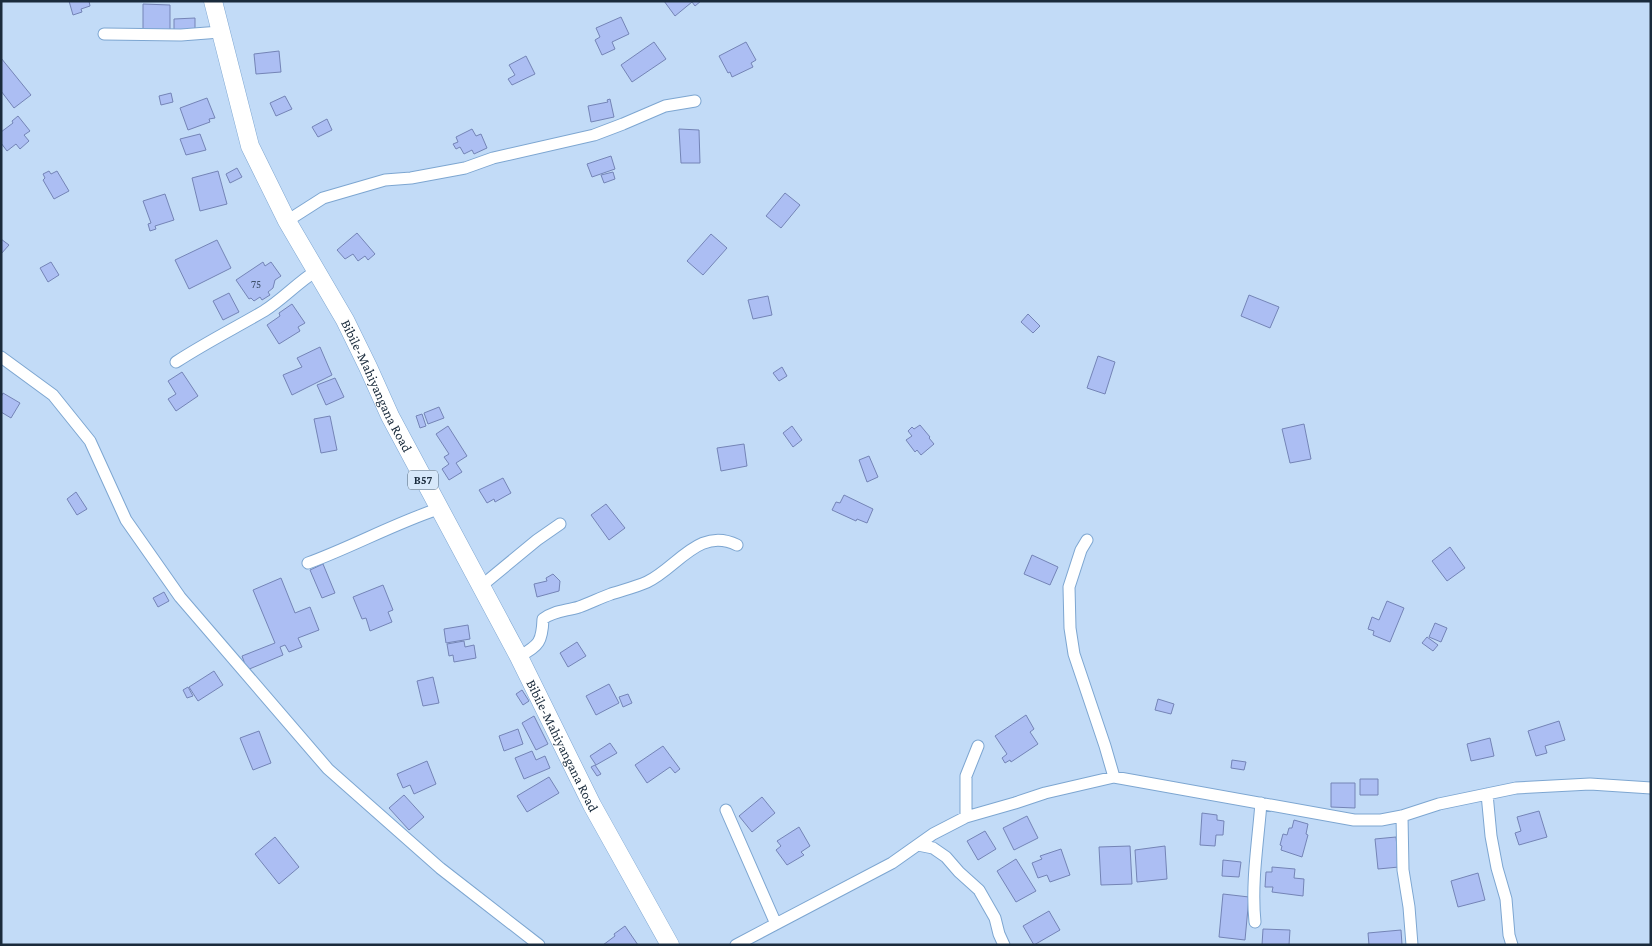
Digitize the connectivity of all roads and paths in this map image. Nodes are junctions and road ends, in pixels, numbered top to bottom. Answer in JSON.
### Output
{"nodes":[{"id":1,"x":212,"y":1,"type":"edge"},
{"id":2,"x":220,"y":32,"type":"junction"},
{"id":3,"x":104,"y":34,"type":"dead end"},
{"id":4,"x":695,"y":101,"type":"dead end"},
{"id":5,"x":287,"y":221,"type":"junction"},
{"id":6,"x":316,"y":271,"type":"junction"},
{"id":7,"x":1,"y":357,"type":"edge"},
{"id":8,"x":176,"y":362,"type":"dead end"},
{"id":9,"x":438,"y":509,"type":"junction"},
{"id":10,"x":560,"y":524,"type":"dead end"},
{"id":11,"x":1087,"y":540,"type":"dead end"},
{"id":12,"x":737,"y":545,"type":"dead end"},
{"id":13,"x":308,"y":563,"type":"dead end"},
{"id":14,"x":480,"y":587,"type":"junction"},
{"id":15,"x":518,"y":657,"type":"junction"},
{"id":16,"x":978,"y":746,"type":"dead end"},
{"id":17,"x":1114,"y":777,"type":"junction"},
{"id":18,"x":1651,"y":788,"type":"edge"},
{"id":19,"x":1487,"y":794,"type":"junction"},
{"id":20,"x":1261,"y":803,"type":"junction"},
{"id":21,"x":726,"y":810,"type":"dead end"},
{"id":22,"x":966,"y":816,"type":"junction"},
{"id":23,"x":1402,"y":816,"type":"junction"},
{"id":24,"x":918,"y":844,"type":"junction"},
{"id":25,"x":1255,"y":922,"type":"dead end"},
{"id":26,"x":776,"y":924,"type":"junction"},
{"id":27,"x":539,"y":945,"type":"edge"},
{"id":28,"x":670,"y":945,"type":"edge"},
{"id":29,"x":736,"y":945,"type":"edge"},
{"id":30,"x":1004,"y":945,"type":"edge"},
{"id":31,"x":1412,"y":945,"type":"edge"},
{"id":32,"x":1512,"y":945,"type":"edge"}],
"edges":[{"from":1,"to":2,"type":"main road","name":"Bibile-Mahiyangana Road","number":"B57"},
{"from":2,"to":3,"type":"street"},
{"from":2,"to":5,"type":"main road","name":"Bibile-Mahiyangana Road","number":"B57"},
{"from":4,"to":5,"type":"street"},
{"from":5,"to":6,"type":"main road","name":"Bibile-Mahiyangana Road","number":"B57"},
{"from":6,"to":8,"type":"street"},
{"from":6,"to":9,"type":"main road","name":"Bibile-Mahiyangana Road","number":"B57"},
{"from":7,"to":27,"type":"street"},
{"from":9,"to":13,"type":"street"},
{"from":9,"to":14,"type":"main road","name":"Bibile-Mahiyangana Road","number":"B57"},
{"from":10,"to":14,"type":"street"},
{"from":11,"to":17,"type":"street"},
{"from":12,"to":15,"type":"street"},
{"from":14,"to":15,"type":"main road","name":"Bibile-Mahiyangana Road","number":"B57"},
{"from":15,"to":28,"type":"main road","name":"Bibile-Mahiyangana Road","number":"B57"},
{"from":16,"to":22,"type":"street"},
{"from":17,"to":20,"type":"street"},
{"from":17,"to":22,"type":"street"},
{"from":18,"to":19,"type":"street"},
{"from":19,"to":23,"type":"street"},
{"from":19,"to":32,"type":"street"},
{"from":20,"to":23,"type":"street"},
{"from":20,"to":25,"type":"street"},
{"from":21,"to":26,"type":"street"},
{"from":22,"to":24,"type":"street"},
{"from":23,"to":31,"type":"street"},
{"from":24,"to":26,"type":"street"},
{"from":24,"to":30,"type":"street"},
{"from":26,"to":29,"type":"street"}]}
